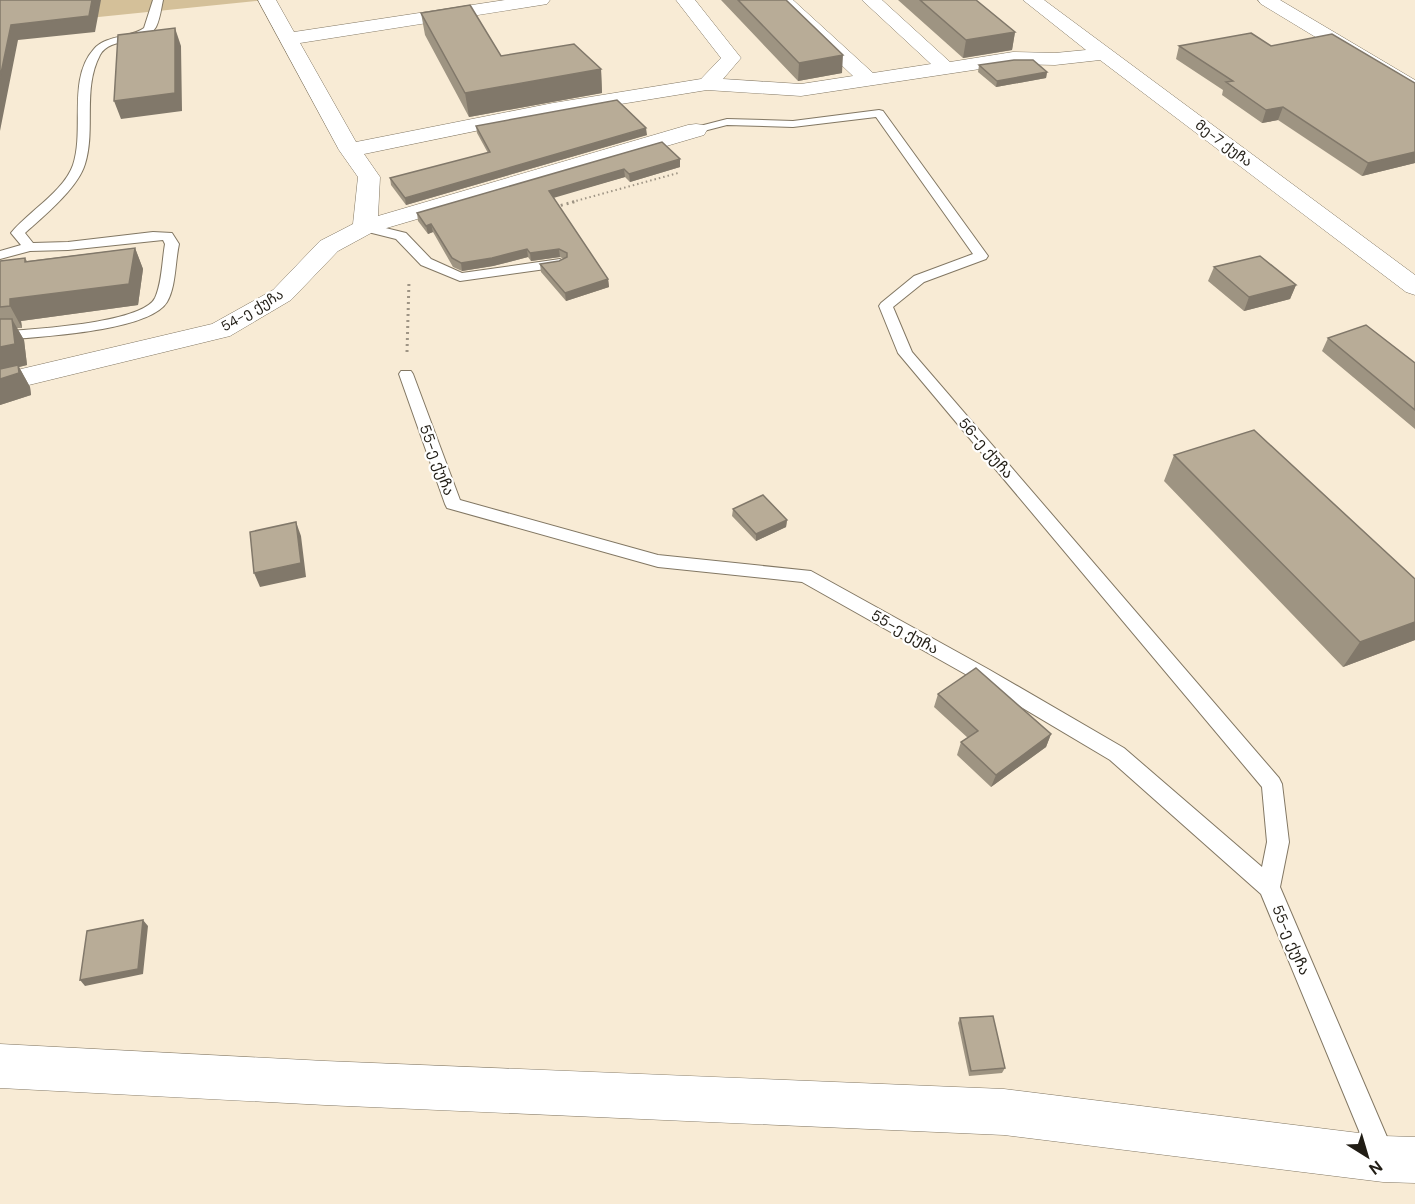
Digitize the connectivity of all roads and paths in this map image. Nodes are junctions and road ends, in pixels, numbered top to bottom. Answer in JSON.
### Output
{"nodes":[{"id":1,"x":158,"y":0,"type":"edge"},
{"id":2,"x":267,"y":0,"type":"edge"},
{"id":3,"x":541,"y":0,"type":"edge"},
{"id":4,"x":685,"y":0,"type":"edge"},
{"id":5,"x":782,"y":0,"type":"edge"},
{"id":6,"x":871,"y":0,"type":"edge"},
{"id":7,"x":1032,"y":0,"type":"edge"},
{"id":8,"x":1267,"y":0,"type":"edge"},
{"id":9,"x":288,"y":39,"type":"junction"},
{"id":10,"x":1104,"y":54,"type":"junction"},
{"id":11,"x":946,"y":68,"type":"junction"},
{"id":12,"x":868,"y":79,"type":"junction"},
{"id":13,"x":707,"y":84,"type":"junction"},
{"id":14,"x":1415,"y":89,"type":"edge"},
{"id":15,"x":696,"y":130,"type":"joint"},
{"id":16,"x":350,"y":150,"type":"junction"},
{"id":17,"x":678,"y":173,"type":"edge"},
{"id":18,"x":544,"y":210,"type":"edge"},
{"id":19,"x":365,"y":227,"type":"junction"},
{"id":20,"x":29,"y":246,"type":"junction"},
{"id":21,"x":411,"y":246,"type":"junction"},
{"id":22,"x":0,"y":255,"type":"edge"},
{"id":23,"x":560,"y":263,"type":"edge"},
{"id":24,"x":1415,"y":287,"type":"edge"},
{"id":25,"x":0,"y":336,"type":"edge"},
{"id":26,"x":406,"y":374,"type":"joint"},
{"id":27,"x":0,"y":383,"type":"edge"},
{"id":28,"x":1269,"y":888,"type":"junction"},
{"id":29,"x":0,"y":1066,"type":"edge"},
{"id":30,"x":1399,"y":1159,"type":"edge"}],
"edges":[{"from":1,"to":20,"type":"lane"},
{"from":2,"to":9,"type":"street"},
{"from":3,"to":9,"type":"street"},
{"from":4,"to":13,"type":"street"},
{"from":5,"to":12,"type":"street"},
{"from":6,"to":11,"type":"street"},
{"from":7,"to":10,"type":"street","name":"მე-7 ქუჩა"},
{"from":8,"to":14,"type":"street"},
{"from":9,"to":16,"type":"street"},
{"from":10,"to":11,"type":"street"},
{"from":10,"to":24,"type":"street","name":"მე-7 ქუჩა"},
{"from":11,"to":12,"type":"street"},
{"from":12,"to":13,"type":"street"},
{"from":13,"to":16,"type":"street"},
{"from":15,"to":19,"type":"street","name":"54-ე ქუჩა"},
{"from":15,"to":28,"type":"lane","name":"56-ე ქუჩა"},
{"from":16,"to":19,"type":"street"},
{"from":17,"to":18,"type":"path"},
{"from":19,"to":21,"type":"lane"},
{"from":19,"to":27,"type":"street","name":"54-ე ქუჩა"},
{"from":20,"to":22,"type":"lane"},
{"from":20,"to":25,"type":"lane"},
{"from":21,"to":23,"type":"lane"},
{"from":21,"to":26,"type":"path"},
{"from":26,"to":28,"type":"lane","name":"55-ე ქუჩა"},
{"from":28,"to":30,"type":"lane","name":"55-ე ქუჩა"},
{"from":29,"to":30,"type":"street"}]}
